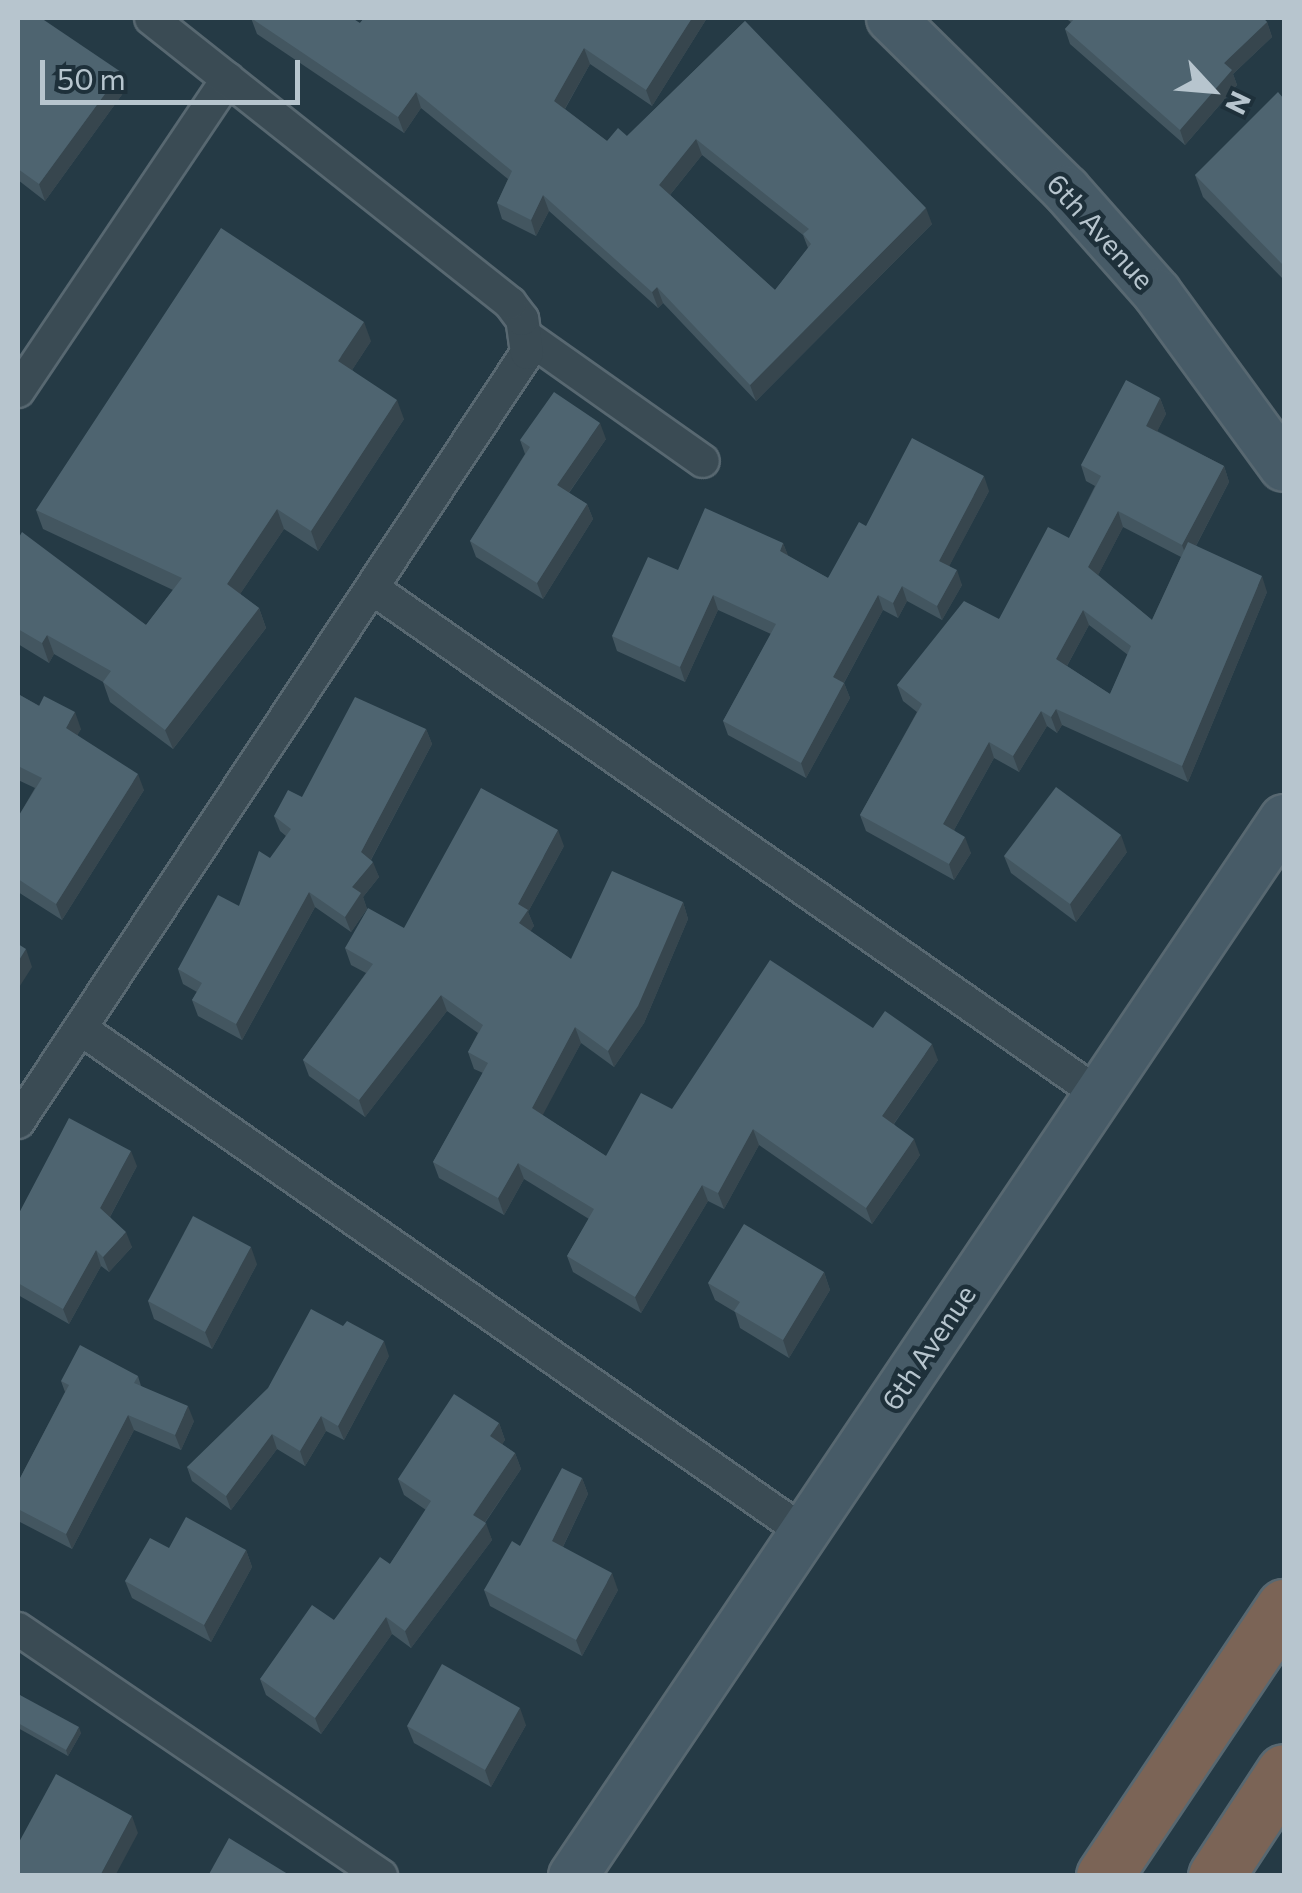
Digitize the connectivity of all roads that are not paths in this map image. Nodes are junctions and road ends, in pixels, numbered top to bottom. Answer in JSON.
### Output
{"nodes":[{"id":1,"x":151,"y":18,"type":"edge"},
{"id":2,"x":891,"y":18,"type":"edge"},
{"id":3,"x":228,"y":79,"type":"junction"},
{"id":4,"x":527,"y":337,"type":"junction"},
{"id":5,"x":18,"y":391,"type":"edge"},
{"id":6,"x":704,"y":460,"type":"dead end"},
{"id":7,"x":1284,"y":467,"type":"edge"},
{"id":8,"x":372,"y":588,"type":"junction"},
{"id":9,"x":1284,"y":819,"type":"edge"},
{"id":10,"x":81,"y":1029,"type":"junction"},
{"id":11,"x":1097,"y":1093,"type":"junction"},
{"id":12,"x":18,"y":1122,"type":"edge"},
{"id":13,"x":804,"y":1532,"type":"junction"},
{"id":14,"x":1284,"y":1607,"type":"edge"},
{"id":15,"x":18,"y":1629,"type":"edge"},
{"id":16,"x":1284,"y":1772,"type":"edge"},
{"id":17,"x":381,"y":1876,"type":"edge"},
{"id":18,"x":573,"y":1876,"type":"edge"},
{"id":19,"x":1104,"y":1876,"type":"edge"},
{"id":20,"x":1216,"y":1876,"type":"edge"}],
"edges":[{"from":1,"to":3,"type":"street"},
{"from":2,"to":7,"type":"street","name":"6th Avenue"},
{"from":3,"to":4,"type":"street"},
{"from":3,"to":5,"type":"street"},
{"from":4,"to":6,"type":"street"},
{"from":4,"to":8,"type":"street"},
{"from":8,"to":10,"type":"street"},
{"from":8,"to":11,"type":"street"},
{"from":9,"to":11,"type":"street","name":"6th Avenue"},
{"from":10,"to":12,"type":"street"},
{"from":10,"to":13,"type":"street"},
{"from":11,"to":13,"type":"street","name":"6th Avenue"},
{"from":13,"to":18,"type":"street","name":"6th Avenue"},
{"from":14,"to":19,"type":"highway"},
{"from":15,"to":17,"type":"street"},
{"from":16,"to":20,"type":"highway"}]}
